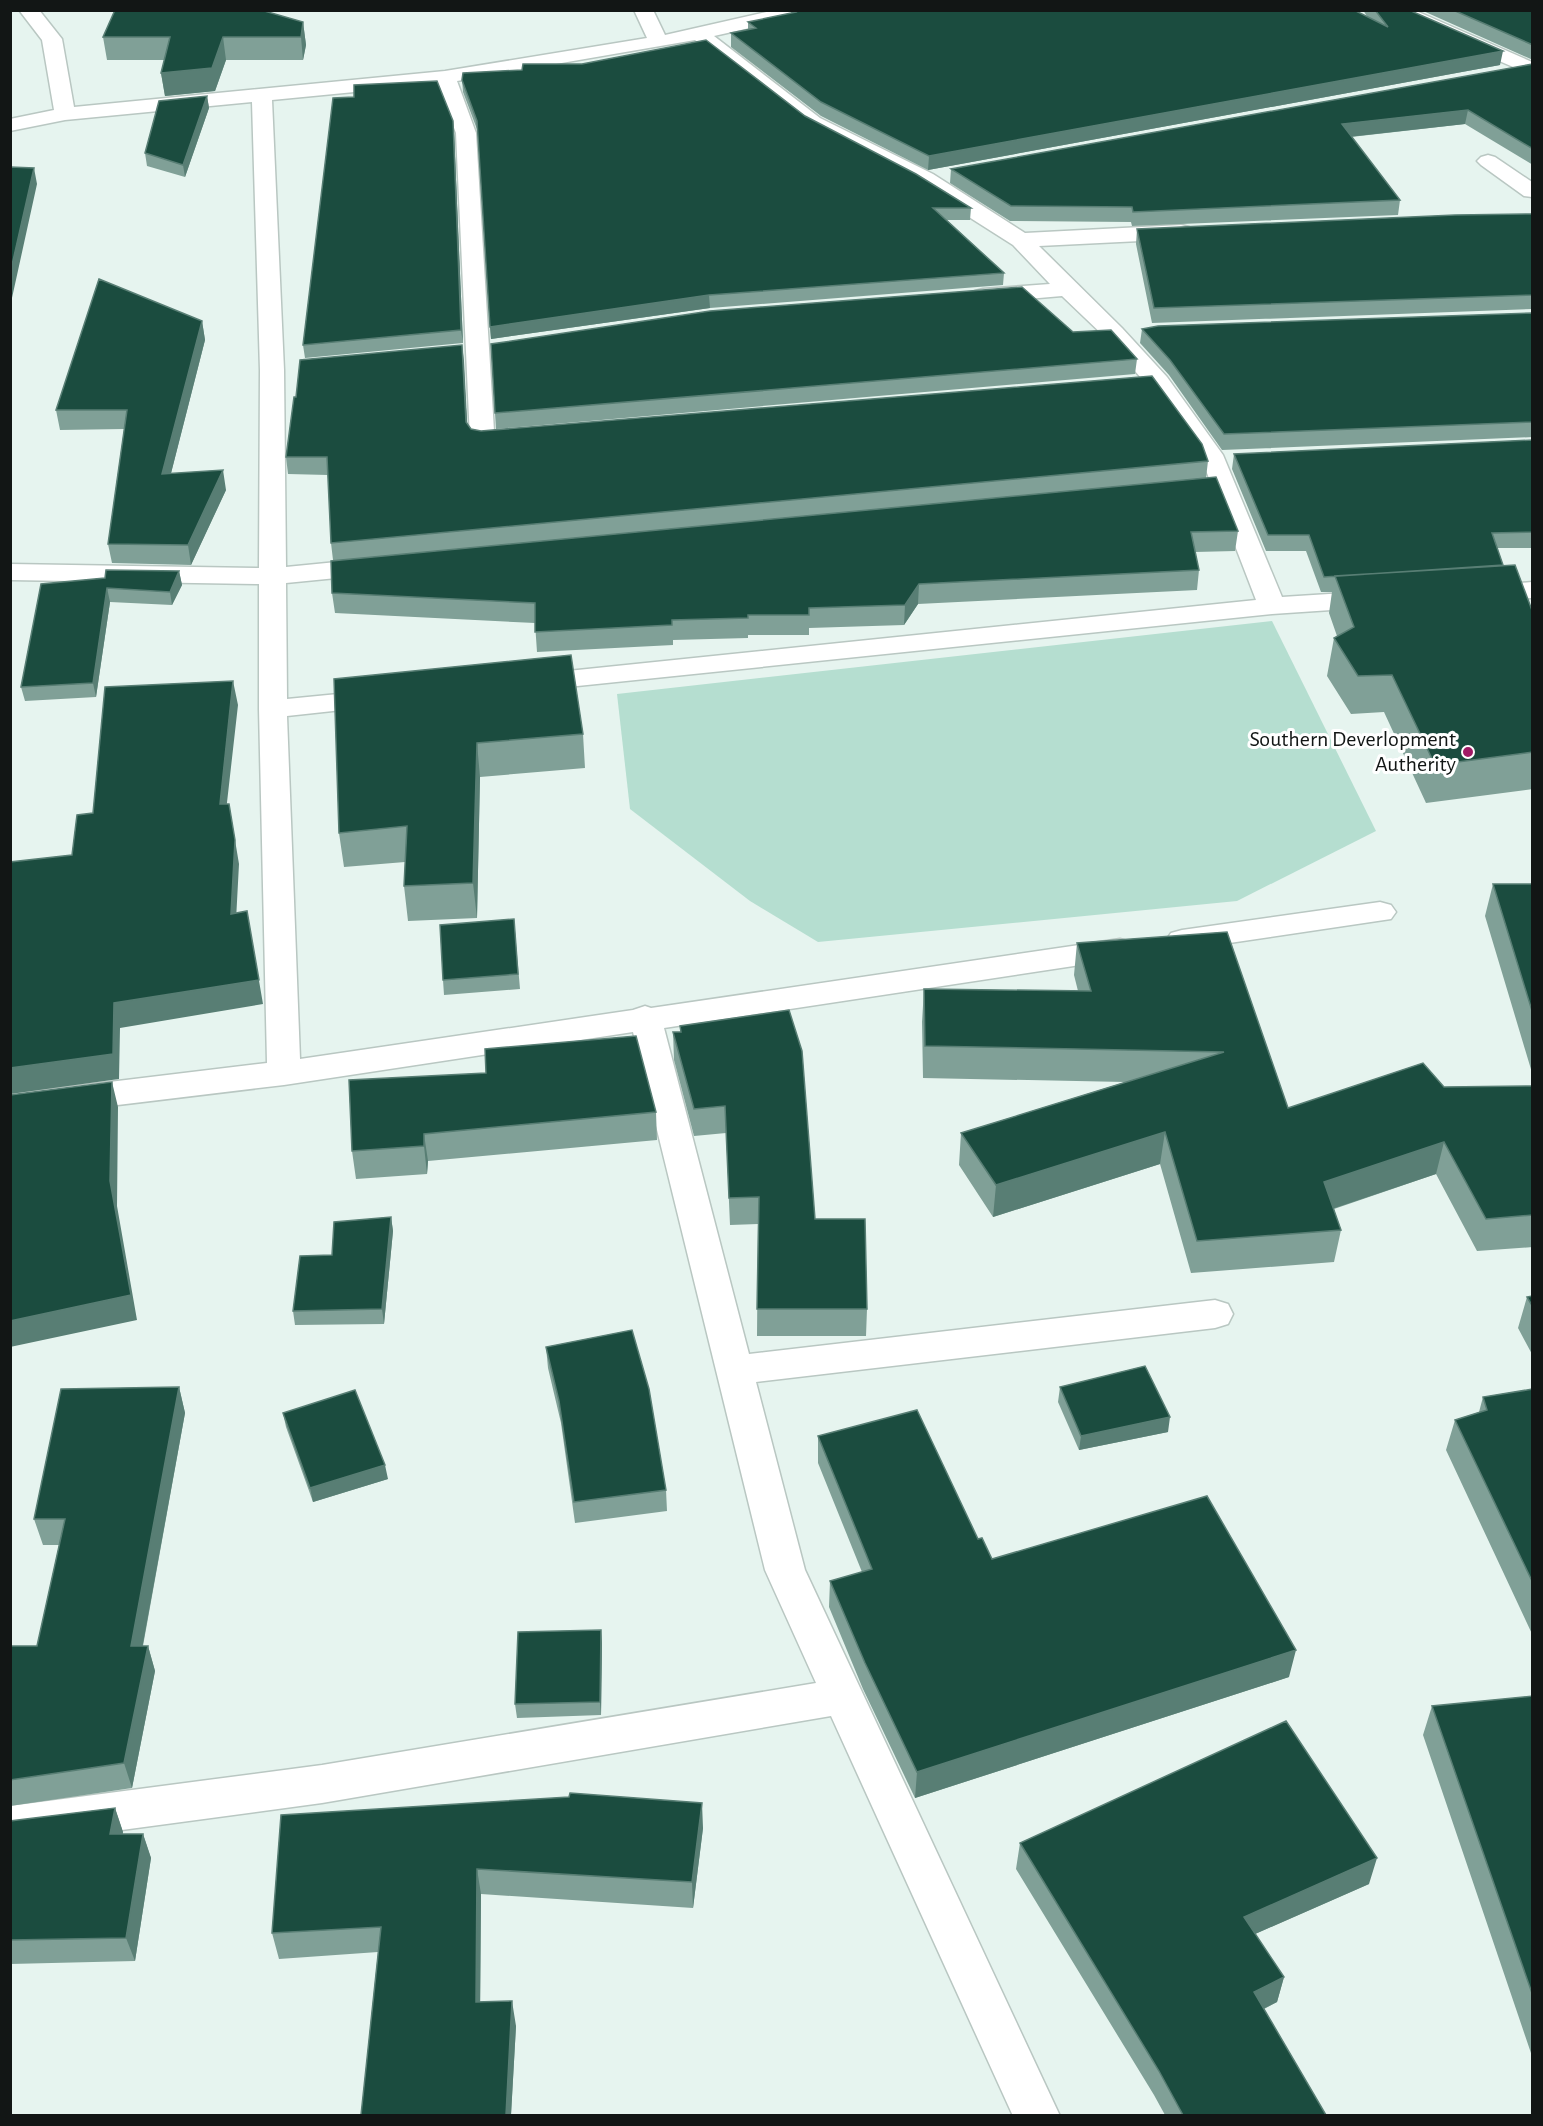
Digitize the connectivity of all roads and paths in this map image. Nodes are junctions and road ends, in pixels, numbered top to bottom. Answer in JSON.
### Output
{"nodes":[{"id":1,"x":28,"y":10,"type":"edge"},
{"id":2,"x":643,"y":10,"type":"edge"},
{"id":3,"x":804,"y":10,"type":"edge"},
{"id":4,"x":1397,"y":10,"type":"edge"},
{"id":5,"x":699,"y":34,"type":"junction"},
{"id":6,"x":659,"y":42,"type":"junction"},
{"id":7,"x":1531,"y":68,"type":"edge"},
{"id":8,"x":1494,"y":74,"type":"edge"},
{"id":9,"x":445,"y":77,"type":"junction"},
{"id":10,"x":262,"y":94,"type":"junction"},
{"id":11,"x":65,"y":114,"type":"junction"},
{"id":12,"x":10,"y":124,"type":"edge"},
{"id":13,"x":1488,"y":161,"type":"dead end"},
{"id":14,"x":948,"y":175,"type":"dead end"},
{"id":15,"x":925,"y":179,"type":"junction"},
{"id":16,"x":1533,"y":191,"type":"edge"},
{"id":17,"x":1200,"y":232,"type":"edge"},
{"id":18,"x":1021,"y":240,"type":"junction"},
{"id":19,"x":1068,"y":289,"type":"junction"},
{"id":20,"x":960,"y":298,"type":"edge"},
{"id":21,"x":1138,"y":332,"type":"dead end"},
{"id":22,"x":1114,"y":333,"type":"junction"},
{"id":23,"x":541,"y":434,"type":"edge"},
{"id":24,"x":405,"y":564,"type":"edge"},
{"id":25,"x":10,"y":572,"type":"edge"},
{"id":26,"x":275,"y":576,"type":"junction"},
{"id":27,"x":1533,"y":590,"type":"edge"},
{"id":28,"x":1450,"y":595,"type":"edge"},
{"id":29,"x":1402,"y":598,"type":"edge"},
{"id":30,"x":1272,"y":606,"type":"junction"},
{"id":31,"x":499,"y":686,"type":"edge"},
{"id":32,"x":404,"y":696,"type":"edge"},
{"id":33,"x":273,"y":710,"type":"junction"},
{"id":34,"x":1380,"y":912,"type":"dead end"},
{"id":35,"x":645,"y":1017,"type":"junction"},
{"id":36,"x":284,"y":1073,"type":"junction"},
{"id":37,"x":10,"y":1106,"type":"edge"},
{"id":38,"x":1215,"y":1314,"type":"dead end"},
{"id":39,"x":735,"y":1370,"type":"junction"},
{"id":40,"x":844,"y":1696,"type":"junction"},
{"id":41,"x":10,"y":1826,"type":"edge"},
{"id":42,"x":1038,"y":2115,"type":"edge"}],
"edges":[{"from":1,"to":11,"type":"street"},
{"from":2,"to":6,"type":"street"},
{"from":3,"to":5,"type":"street"},
{"from":4,"to":7,"type":"street"},
{"from":5,"to":6,"type":"street"},
{"from":5,"to":15,"type":"street"},
{"from":6,"to":9,"type":"street"},
{"from":7,"to":8,"type":"street"},
{"from":9,"to":10,"type":"street"},
{"from":9,"to":23,"type":"street"},
{"from":10,"to":11,"type":"street"},
{"from":10,"to":26,"type":"street"},
{"from":11,"to":12,"type":"street"},
{"from":13,"to":16,"type":"street"},
{"from":14,"to":15,"type":"street"},
{"from":15,"to":18,"type":"street"},
{"from":17,"to":18,"type":"street"},
{"from":18,"to":19,"type":"street"},
{"from":19,"to":20,"type":"street"},
{"from":19,"to":22,"type":"street"},
{"from":21,"to":22,"type":"street"},
{"from":22,"to":30,"type":"street"},
{"from":24,"to":26,"type":"street"},
{"from":25,"to":26,"type":"street"},
{"from":26,"to":33,"type":"street"},
{"from":27,"to":28,"type":"street"},
{"from":29,"to":30,"type":"street"},
{"from":30,"to":31,"type":"street"},
{"from":32,"to":33,"type":"street"},
{"from":33,"to":36,"type":"street"},
{"from":34,"to":35,"type":"street"},
{"from":35,"to":36,"type":"street"},
{"from":35,"to":39,"type":"street"},
{"from":36,"to":37,"type":"street"},
{"from":38,"to":39,"type":"street"},
{"from":39,"to":40,"type":"street"},
{"from":40,"to":41,"type":"street"},
{"from":40,"to":42,"type":"street"}]}
